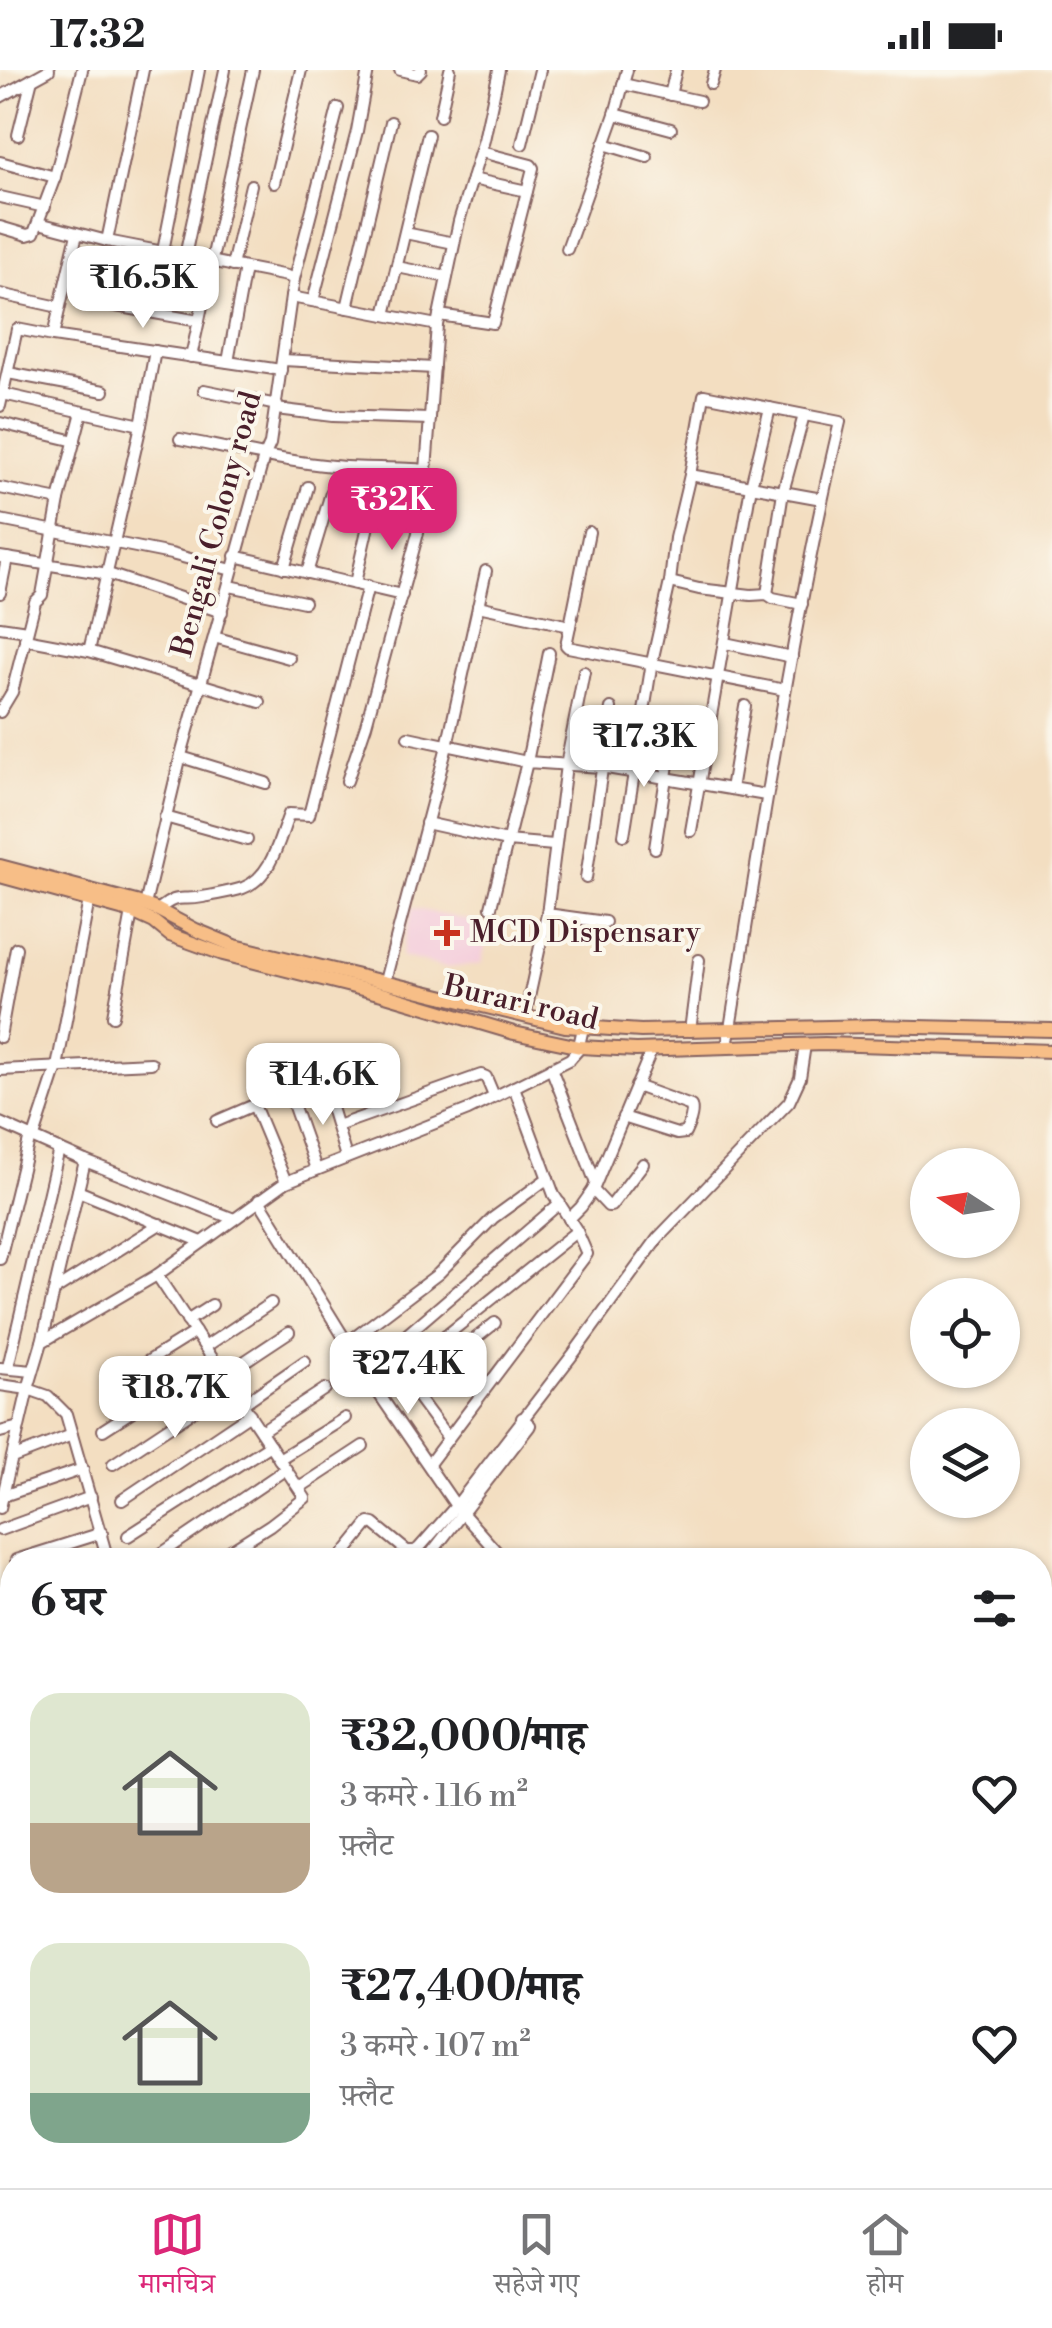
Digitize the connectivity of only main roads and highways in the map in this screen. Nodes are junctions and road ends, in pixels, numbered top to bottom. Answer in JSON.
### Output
{"nodes":[{"id":1,"x":0,"y":866,"type":"edge"},
{"id":2,"x":0,"y":876,"type":"edge"},
{"id":3,"x":145,"y":909,"type":"junction"},
{"id":4,"x":442,"y":996,"type":"junction"},
{"id":5,"x":439,"y":1011,"type":"junction"},
{"id":6,"x":1052,"y":1030,"type":"edge"},
{"id":7,"x":1052,"y":1051,"type":"edge"}],
"edges":[{"from":1,"to":3,"type":"main road","name":"Burari road"},
{"from":2,"to":3,"type":"main road","name":"Burari road"},
{"from":3,"to":4,"type":"main road","name":"Burari road"},
{"from":3,"to":5,"type":"main road","name":"Burari road"},
{"from":4,"to":5,"type":"main road"},
{"from":4,"to":6,"type":"main road","name":"Burari road"},
{"from":5,"to":7,"type":"main road","name":"Burari road"}]}
